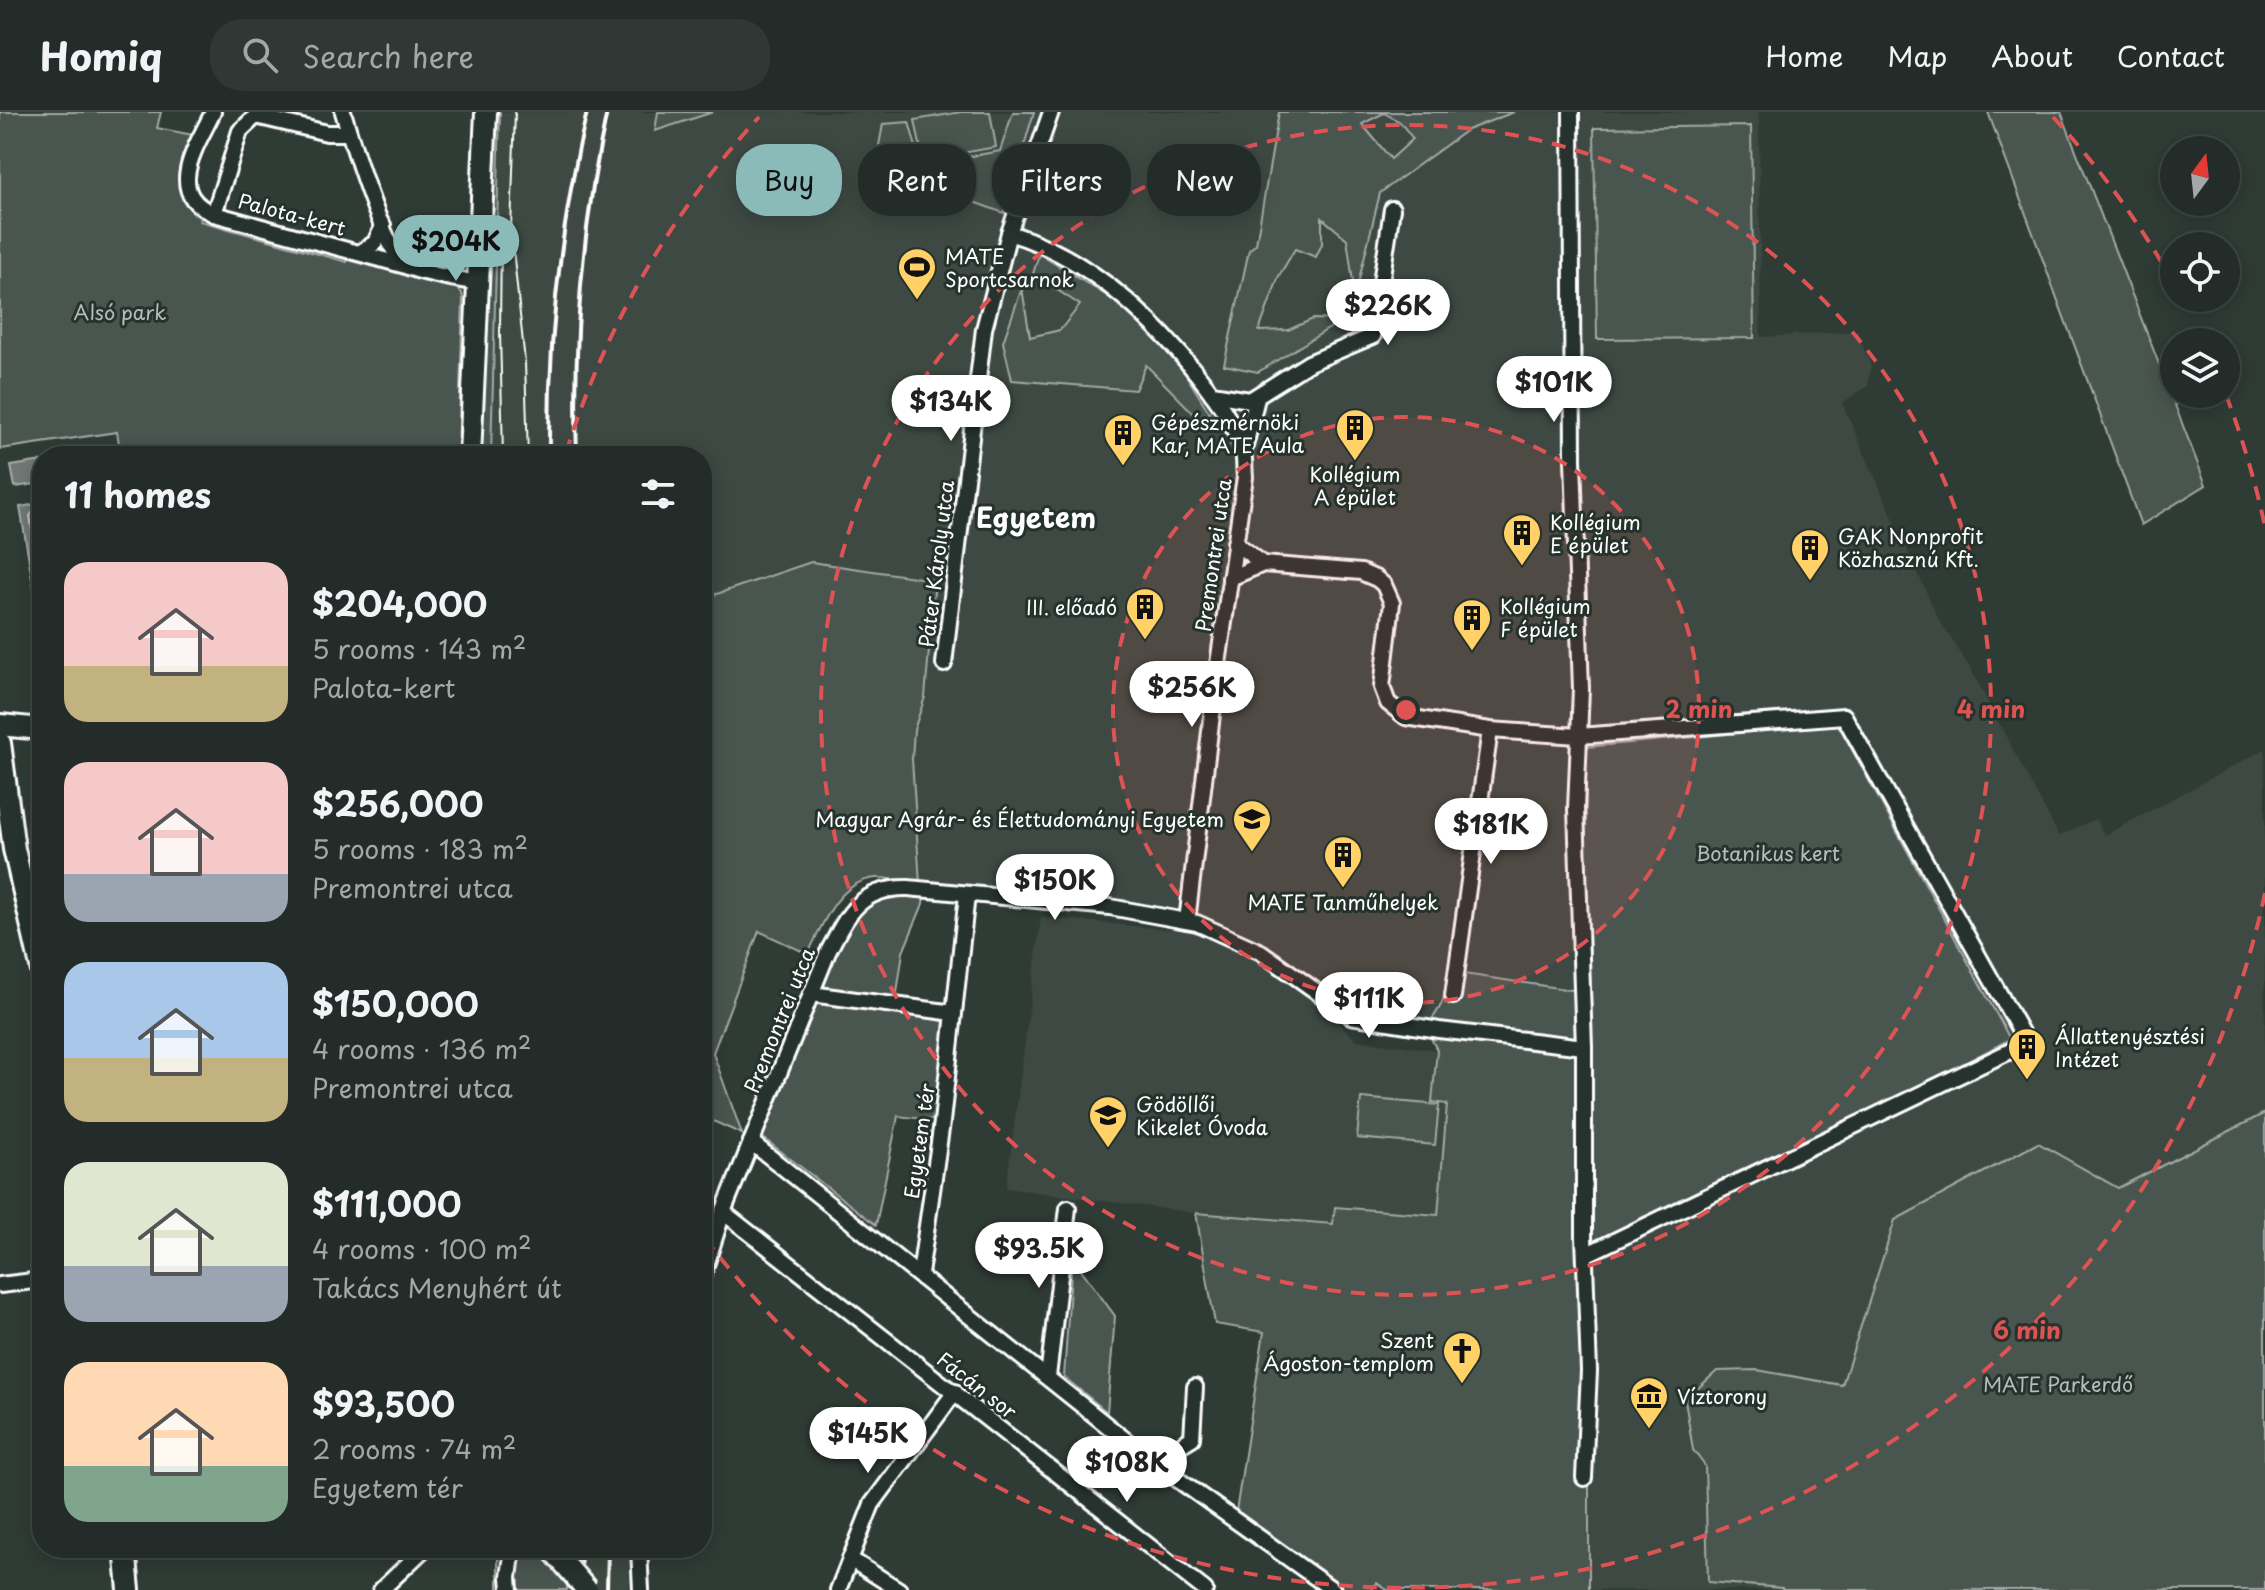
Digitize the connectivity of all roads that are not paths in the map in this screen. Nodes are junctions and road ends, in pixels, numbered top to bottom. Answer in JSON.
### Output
{"nodes":[{"id":1,"x":213,"y":112,"type":"edge"},
{"id":2,"x":343,"y":112,"type":"edge"},
{"id":3,"x":486,"y":112,"type":"edge"},
{"id":4,"x":1051,"y":112,"type":"edge"},
{"id":5,"x":1571,"y":112,"type":"edge"},
{"id":6,"x":349,"y":133,"type":"junction"},
{"id":7,"x":1392,"y":209,"type":"dead end"},
{"id":8,"x":214,"y":214,"type":"junction"},
{"id":9,"x":383,"y":225,"type":"junction"},
{"id":10,"x":1009,"y":233,"type":"junction"},
{"id":11,"x":359,"y":253,"type":"junction"},
{"id":12,"x":406,"y":266,"type":"junction"},
{"id":13,"x":478,"y":283,"type":"junction"},
{"id":14,"x":1212,"y":394,"type":"junction"},
{"id":15,"x":1257,"y":398,"type":"junction"},
{"id":16,"x":470,"y":446,"type":"edge"},
{"id":17,"x":1243,"y":454,"type":"junction"},
{"id":18,"x":1235,"y":543,"type":"junction"},
{"id":19,"x":1263,"y":564,"type":"junction"},
{"id":20,"x":1230,"y":578,"type":"junction"},
{"id":21,"x":944,"y":664,"type":"dead end"},
{"id":22,"x":0,"y":725,"type":"edge"},
{"id":23,"x":32,"y":728,"type":"edge"},
{"id":24,"x":1490,"y":730,"type":"junction"},
{"id":25,"x":1579,"y":736,"type":"junction"},
{"id":26,"x":0,"y":743,"type":"edge"},
{"id":27,"x":967,"y":895,"type":"junction"},
{"id":28,"x":1187,"y":921,"type":"junction"},
{"id":29,"x":32,"y":927,"type":"edge"},
{"id":30,"x":811,"y":994,"type":"junction"},
{"id":31,"x":1453,"y":996,"type":"dead end"},
{"id":32,"x":954,"y":1013,"type":"junction"},
{"id":33,"x":1584,"y":1047,"type":"junction"},
{"id":34,"x":751,"y":1142,"type":"junction"},
{"id":35,"x":1068,"y":1208,"type":"dead end"},
{"id":36,"x":723,"y":1212,"type":"junction"},
{"id":37,"x":712,"y":1247,"type":"edge"},
{"id":38,"x":1585,"y":1255,"type":"junction"},
{"id":39,"x":920,"y":1274,"type":"junction"},
{"id":40,"x":32,"y":1281,"type":"edge"},
{"id":41,"x":0,"y":1285,"type":"edge"},
{"id":42,"x":1048,"y":1377,"type":"junction"},
{"id":43,"x":1195,"y":1387,"type":"dead end"},
{"id":44,"x":955,"y":1392,"type":"junction"},
{"id":45,"x":1153,"y":1462,"type":"junction"},
{"id":46,"x":1584,"y":1478,"type":"dead end"},
{"id":47,"x":126,"y":1558,"type":"edge"},
{"id":48,"x":415,"y":1558,"type":"edge"},
{"id":49,"x":512,"y":1558,"type":"edge"},
{"id":50,"x":560,"y":1558,"type":"edge"},
{"id":51,"x":640,"y":1558,"type":"edge"},
{"id":52,"x":850,"y":1559,"type":"junction"},
{"id":53,"x":644,"y":1589,"type":"edge"},
{"id":54,"x":129,"y":1590,"type":"edge"},
{"id":55,"x":381,"y":1590,"type":"edge"},
{"id":56,"x":510,"y":1590,"type":"edge"},
{"id":57,"x":587,"y":1590,"type":"edge"},
{"id":58,"x":838,"y":1590,"type":"edge"},
{"id":59,"x":899,"y":1590,"type":"edge"},
{"id":60,"x":1205,"y":1590,"type":"edge"},
{"id":61,"x":1333,"y":1590,"type":"edge"}],
"edges":[{"from":1,"to":8,"type":"street","name":"Palota-kert"},
{"from":2,"to":6,"type":"street","name":"Palota-kert"},
{"from":3,"to":13,"type":"main road"},
{"from":4,"to":10,"type":"street","name":"Páter Károly utca"},
{"from":5,"to":25,"type":"street"},
{"from":6,"to":8,"type":"street","name":"Palota-kert"},
{"from":6,"to":9,"type":"street","name":"Palota-kert"},
{"from":7,"to":15,"type":"street"},
{"from":8,"to":11,"type":"street","name":"Palota-kert"},
{"from":9,"to":11,"type":"street","name":"Palota-kert"},
{"from":9,"to":12,"type":"street","name":"Palota-kert"},
{"from":10,"to":14,"type":"street","name":"Premontrei utca"},
{"from":10,"to":21,"type":"street","name":"Páter Károly utca"},
{"from":11,"to":12,"type":"street","name":"Palota-kert"},
{"from":12,"to":13,"type":"street","name":"Palota-kert"},
{"from":13,"to":16,"type":"main road"},
{"from":14,"to":15,"type":"street"},
{"from":14,"to":17,"type":"street","name":"Premontrei utca"},
{"from":15,"to":17,"type":"street"},
{"from":17,"to":18,"type":"street","name":"Premontrei utca"},
{"from":18,"to":19,"type":"street"},
{"from":18,"to":20,"type":"street","name":"Premontrei utca"},
{"from":19,"to":20,"type":"street"},
{"from":19,"to":24,"type":"street"},
{"from":20,"to":28,"type":"street","name":"Premontrei utca"},
{"from":22,"to":23,"type":"main road"},
{"from":24,"to":25,"type":"street"},
{"from":24,"to":31,"type":"street"},
{"from":25,"to":33,"type":"street"},
{"from":25,"to":38,"type":"street"},
{"from":26,"to":29,"type":"main road"},
{"from":27,"to":28,"type":"street","name":"Premontrei utca"},
{"from":27,"to":30,"type":"street","name":"Premontrei utca"},
{"from":27,"to":32,"type":"street","name":"Egyetem tér"},
{"from":28,"to":33,"type":"street"},
{"from":30,"to":32,"type":"street"},
{"from":30,"to":34,"type":"street","name":"Premontrei utca"},
{"from":32,"to":39,"type":"street","name":"Egyetem tér"},
{"from":33,"to":38,"type":"street"},
{"from":34,"to":36,"type":"street","name":"Premontrei utca"},
{"from":34,"to":39,"type":"street"},
{"from":35,"to":42,"type":"street"},
{"from":36,"to":37,"type":"street","name":"Premontrei utca"},
{"from":36,"to":44,"type":"street","name":"Fácán sor"},
{"from":38,"to":46,"type":"street"},
{"from":39,"to":42,"type":"street"},
{"from":40,"to":41,"type":"street"},
{"from":42,"to":45,"type":"street"},
{"from":43,"to":45,"type":"street"},
{"from":44,"to":52,"type":"street"},
{"from":44,"to":60,"type":"street","name":"Fácán sor"},
{"from":45,"to":61,"type":"street"},
{"from":47,"to":54,"type":"main road"},
{"from":48,"to":55,"type":"street"},
{"from":49,"to":56,"type":"street"},
{"from":50,"to":57,"type":"main road","bridge":true},
{"from":51,"to":53,"type":"street"},
{"from":52,"to":58,"type":"street"},
{"from":52,"to":59,"type":"street"}]}
